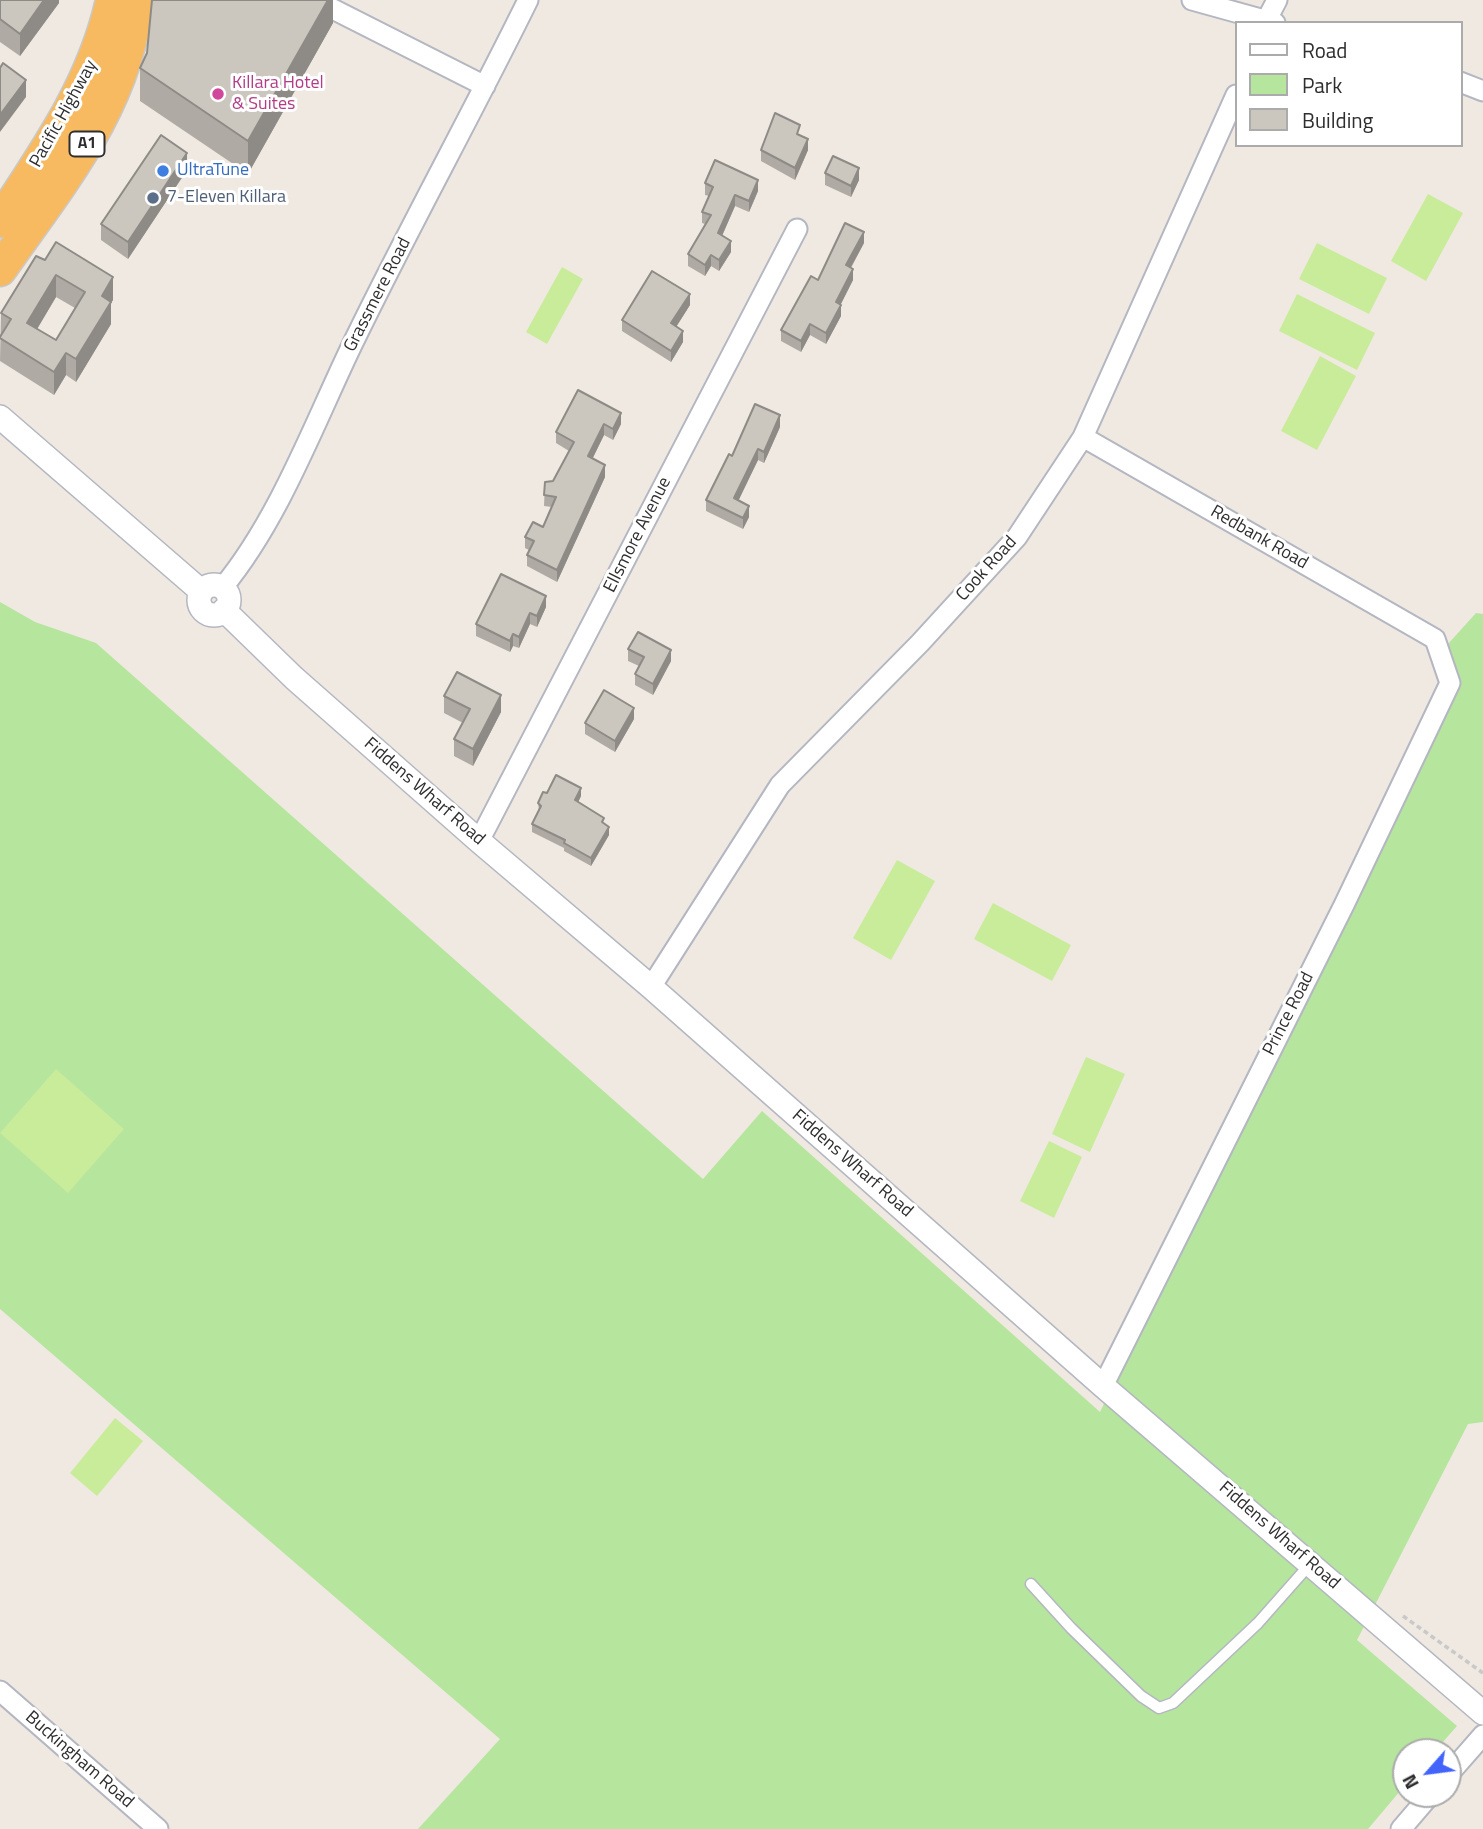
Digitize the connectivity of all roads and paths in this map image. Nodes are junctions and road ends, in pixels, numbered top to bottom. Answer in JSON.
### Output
{"nodes":[{"id":1,"x":112,"y":0,"type":"edge"},
{"id":2,"x":137,"y":0,"type":"edge"},
{"id":3,"x":315,"y":0,"type":"edge"},
{"id":4,"x":528,"y":0,"type":"edge"},
{"id":5,"x":1192,"y":0,"type":"edge"},
{"id":6,"x":1277,"y":0,"type":"edge"},
{"id":7,"x":1266,"y":21,"type":"edge"},
{"id":8,"x":1269,"y":21,"type":"edge"},
{"id":9,"x":1462,"y":83,"type":"edge"},
{"id":10,"x":485,"y":86,"type":"junction"},
{"id":11,"x":1483,"y":91,"type":"edge"},
{"id":12,"x":1234,"y":99,"type":"edge"},
{"id":13,"x":0,"y":220,"type":"edge"},
{"id":14,"x":797,"y":229,"type":"dead end"},
{"id":15,"x":0,"y":270,"type":"edge"},
{"id":16,"x":0,"y":417,"type":"edge"},
{"id":17,"x":1083,"y":437,"type":"junction"},
{"id":18,"x":212,"y":589,"type":"junction"},
{"id":19,"x":1435,"y":639,"type":"joint"},
{"id":20,"x":479,"y":841,"type":"junction"},
{"id":21,"x":651,"y":987,"type":"junction"},
{"id":22,"x":1103,"y":1386,"type":"junction"},
{"id":23,"x":1312,"y":1563,"type":"junction"},
{"id":24,"x":1031,"y":1584,"type":"dead end"},
{"id":25,"x":1,"y":1694,"type":"edge"},
{"id":26,"x":1483,"y":1714,"type":"edge"},
{"id":27,"x":1483,"y":1727,"type":"edge"},
{"id":28,"x":1483,"y":1735,"type":"edge"},
{"id":29,"x":1462,"y":1759,"type":"edge"},
{"id":30,"x":1419,"y":1808,"type":"edge"},
{"id":31,"x":158,"y":1829,"type":"edge"},
{"id":32,"x":1401,"y":1829,"type":"edge"}],
"edges":[{"from":1,"to":13,"type":"highway","name":"Pacific Highway","number":"A1"},
{"from":2,"to":15,"type":"highway","name":"Pacific Highway","number":"A1"},
{"from":3,"to":10,"type":"street"},
{"from":4,"to":10,"type":"street","name":"Grassmere Road"},
{"from":5,"to":7,"type":"street"},
{"from":6,"to":8,"type":"street"},
{"from":9,"to":11,"type":"street"},
{"from":10,"to":18,"type":"street","name":"Grassmere Road"},
{"from":12,"to":17,"type":"street","name":"Cook Road"},
{"from":14,"to":20,"type":"street","name":"Ellsmore Avenue"},
{"from":16,"to":18,"type":"street"},
{"from":17,"to":19,"type":"street","name":"Redbank Road"},
{"from":17,"to":21,"type":"street","name":"Cook Road"},
{"from":18,"to":20,"type":"street","name":"Fiddens Wharf Road"},
{"from":19,"to":22,"type":"street","name":"Prince Road"},
{"from":20,"to":21,"type":"street","name":"Fiddens Wharf Road"},
{"from":21,"to":22,"type":"street","name":"Fiddens Wharf Road"},
{"from":22,"to":23,"type":"street","name":"Fiddens Wharf Road"},
{"from":23,"to":24,"type":"lane"},
{"from":23,"to":26,"type":"street","name":"Fiddens Wharf Road"},
{"from":25,"to":31,"type":"street","name":"Buckingham Road"},
{"from":26,"to":27,"type":"street"},
{"from":28,"to":29,"type":"street"},
{"from":30,"to":32,"type":"street"}]}
